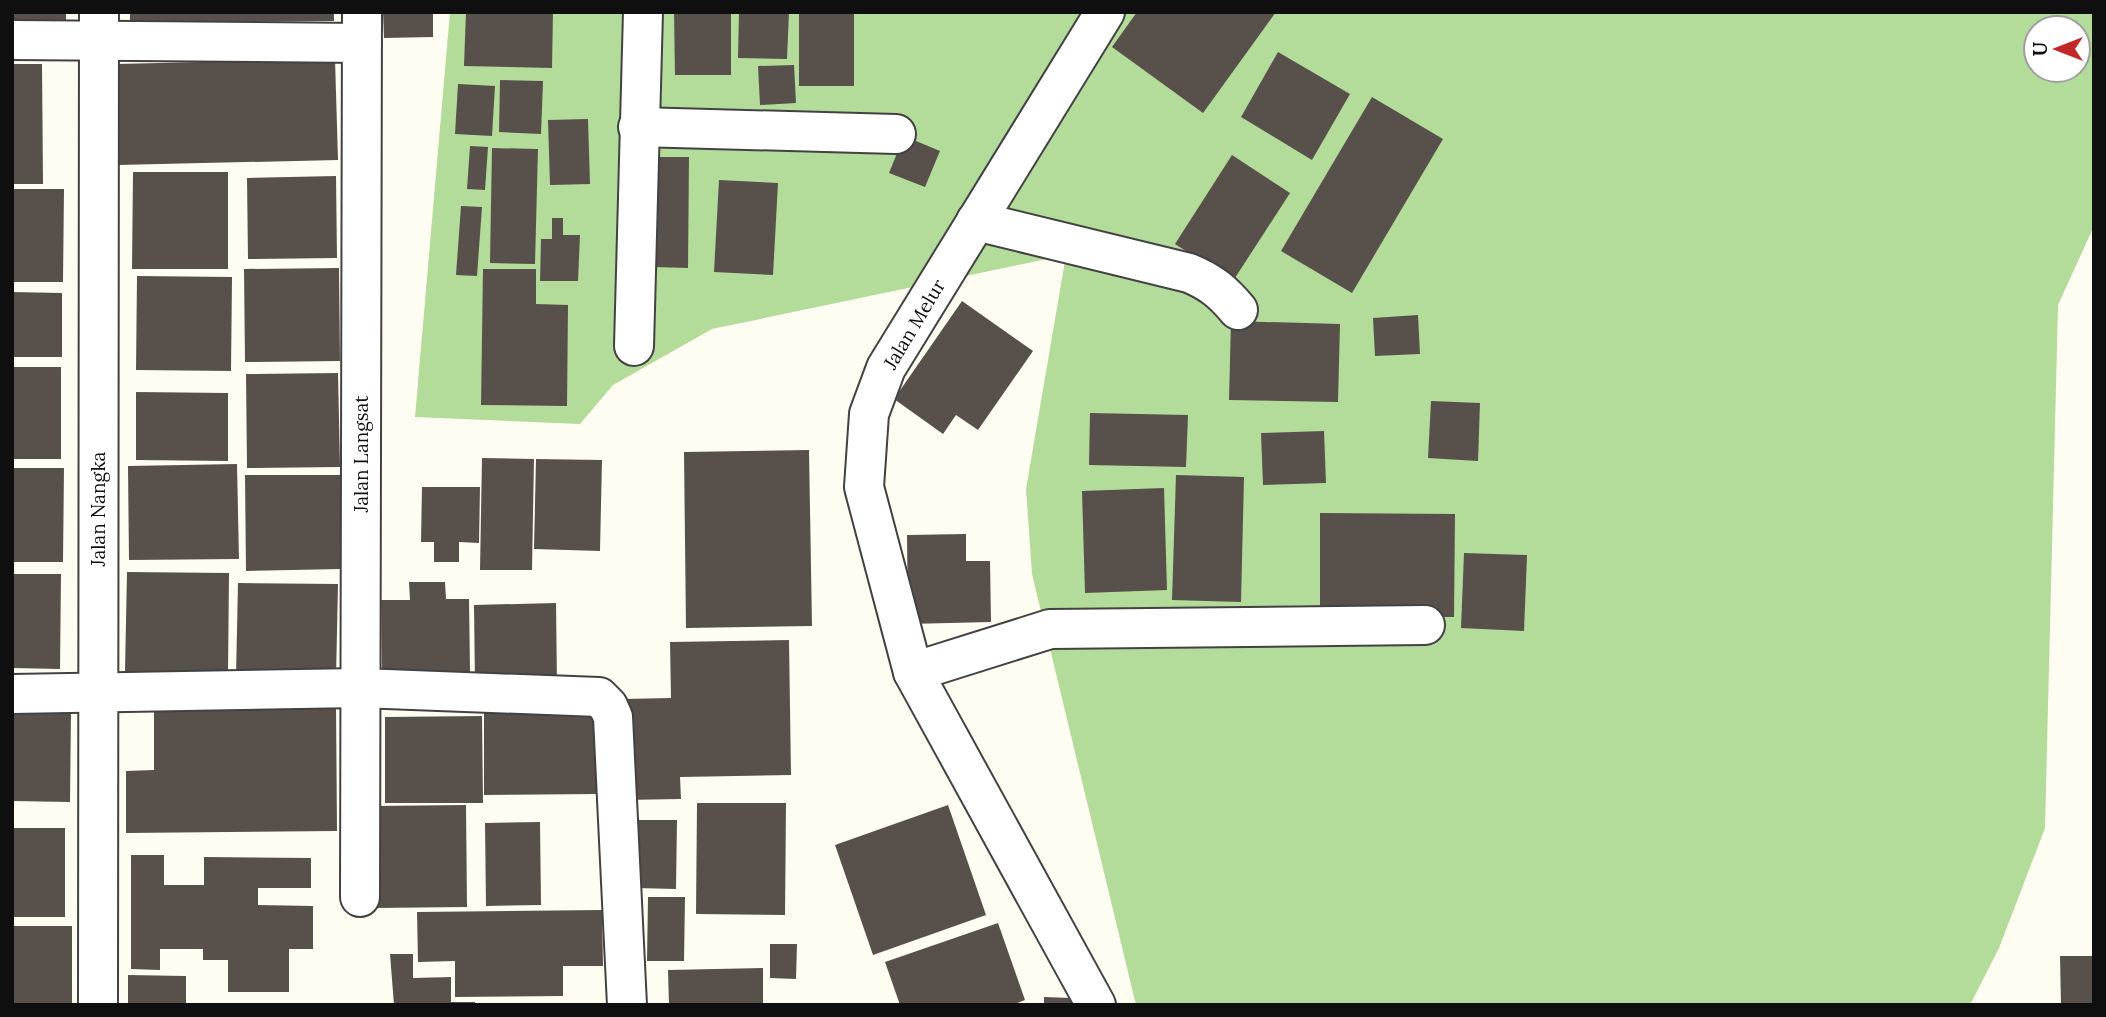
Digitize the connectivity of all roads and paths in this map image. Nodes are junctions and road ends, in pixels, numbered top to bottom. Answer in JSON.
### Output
{"nodes":[{"id":1,"x":643,"y":12,"type":"edge"},
{"id":2,"x":1105,"y":12,"type":"edge"},
{"id":3,"x":99,"y":26,"type":"edge"},
{"id":4,"x":362,"y":28,"type":"edge"},
{"id":5,"x":12,"y":40,"type":"edge"},
{"id":6,"x":638,"y":127,"type":"junction"},
{"id":7,"x":896,"y":134,"type":"dead end"},
{"id":8,"x":975,"y":221,"type":"junction"},
{"id":9,"x":1238,"y":310,"type":"dead end"},
{"id":10,"x":634,"y":346,"type":"dead end"},
{"id":11,"x":1425,"y":625,"type":"dead end"},
{"id":12,"x":913,"y":672,"type":"junction"},
{"id":13,"x":360,"y":688,"type":"junction"},
{"id":14,"x":12,"y":694,"type":"edge"},
{"id":15,"x":98,"y":694,"type":"junction"},
{"id":16,"x":360,"y":897,"type":"dead end"},
{"id":17,"x":98,"y":1005,"type":"edge"},
{"id":18,"x":627,"y":1005,"type":"edge"},
{"id":19,"x":1096,"y":1005,"type":"edge"}],
"edges":[{"from":1,"to":6,"type":"street"},
{"from":2,"to":8,"type":"street","name":"Jalan Melur"},
{"from":3,"to":4,"type":"street"},
{"from":3,"to":5,"type":"street"},
{"from":3,"to":15,"type":"street","name":"Jalan Nangka"},
{"from":4,"to":13,"type":"street","name":"Jalan Langsat"},
{"from":6,"to":7,"type":"street"},
{"from":6,"to":10,"type":"street"},
{"from":8,"to":9,"type":"street"},
{"from":8,"to":12,"type":"street","name":"Jalan Melur"},
{"from":11,"to":12,"type":"street"},
{"from":12,"to":19,"type":"street","name":"Jalan Melur"},
{"from":13,"to":15,"type":"street"},
{"from":13,"to":16,"type":"street","name":"Jalan Langsat"},
{"from":13,"to":18,"type":"street"},
{"from":14,"to":15,"type":"street"},
{"from":15,"to":17,"type":"street","name":"Jalan Nangka"}]}
